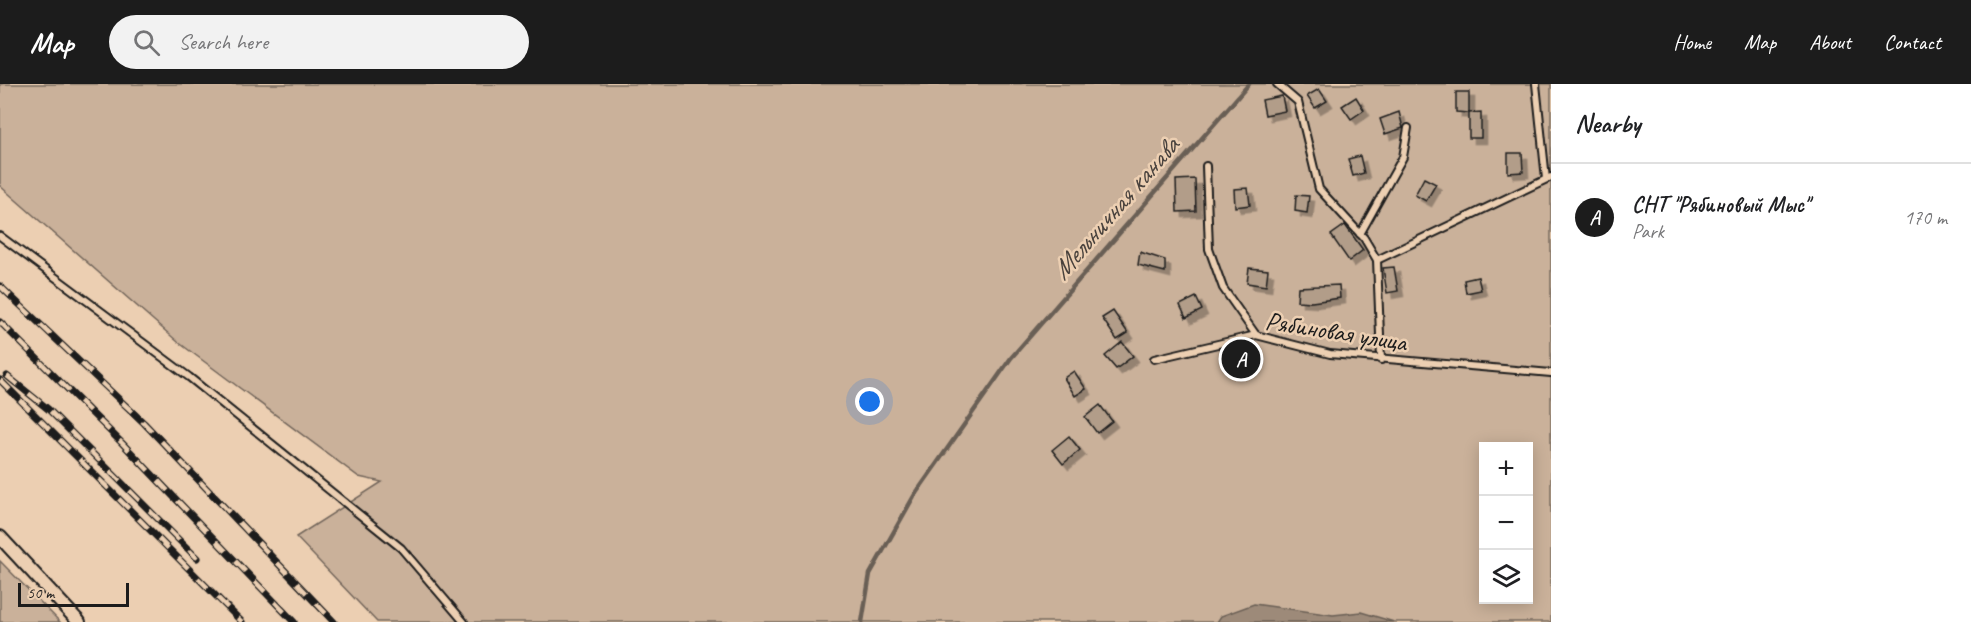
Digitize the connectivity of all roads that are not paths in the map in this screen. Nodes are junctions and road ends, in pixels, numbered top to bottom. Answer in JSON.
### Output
{"nodes":[{"id":1,"x":1277,"y":84,"type":"edge"},
{"id":2,"x":1536,"y":84,"type":"edge"},
{"id":3,"x":1408,"y":128,"type":"dead end"},
{"id":4,"x":1206,"y":166,"type":"dead end"},
{"id":5,"x":1549,"y":178,"type":"edge"},
{"id":6,"x":1360,"y":234,"type":"junction"},
{"id":7,"x":0,"y":236,"type":"edge"},
{"id":8,"x":1377,"y":260,"type":"junction"},
{"id":9,"x":1256,"y":335,"type":"junction"},
{"id":10,"x":1154,"y":359,"type":"dead end"},
{"id":11,"x":1381,"y":360,"type":"junction"},
{"id":12,"x":1551,"y":373,"type":"edge"},
{"id":13,"x":0,"y":537,"type":"edge"},
{"id":14,"x":79,"y":622,"type":"edge"},
{"id":15,"x":464,"y":622,"type":"edge"}],
"edges":[{"from":1,"to":6,"type":"lane"},
{"from":2,"to":5,"type":"lane"},
{"from":3,"to":6,"type":"lane"},
{"from":4,"to":9,"type":"lane"},
{"from":5,"to":8,"type":"lane"},
{"from":6,"to":8,"type":"lane"},
{"from":7,"to":15,"type":"lane"},
{"from":8,"to":11,"type":"lane"},
{"from":9,"to":10,"type":"lane","name":"Рябиновая улица"},
{"from":9,"to":11,"type":"lane","name":"Рябиновая улица"},
{"from":11,"to":12,"type":"lane","name":"Рябиновая улица"},
{"from":13,"to":14,"type":"street"}]}
